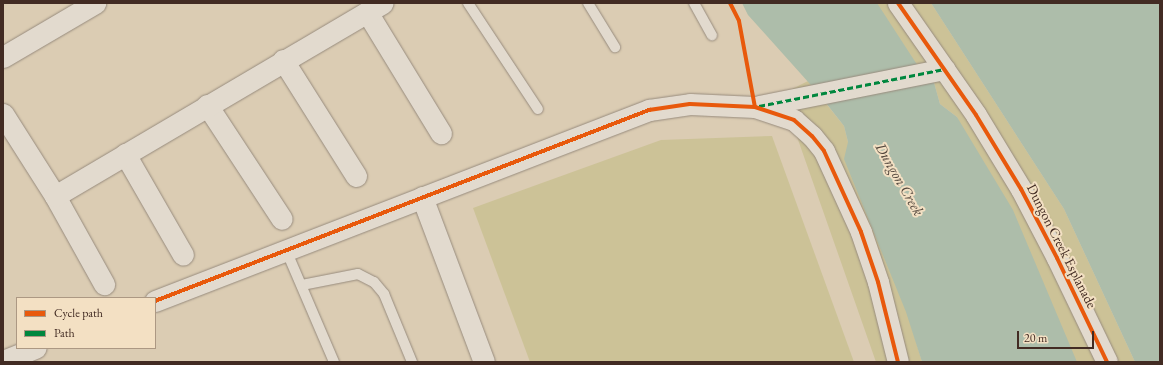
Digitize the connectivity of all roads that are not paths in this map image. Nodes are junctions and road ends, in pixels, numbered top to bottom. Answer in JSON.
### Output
{"nodes":[{"id":1,"x":95,"y":3,"type":"edge"},
{"id":2,"x":468,"y":3,"type":"edge"},
{"id":3,"x":588,"y":3,"type":"edge"},
{"id":4,"x":694,"y":3,"type":"edge"},
{"id":5,"x":898,"y":3,"type":"edge"},
{"id":6,"x":374,"y":7,"type":"edge"},
{"id":7,"x":712,"y":35,"type":"dead end"},
{"id":8,"x":615,"y":47,"type":"dead end"},
{"id":9,"x":3,"y":57,"type":"edge"},
{"id":10,"x":283,"y":60,"type":"junction"},
{"id":11,"x":944,"y":69,"type":"junction"},
{"id":12,"x":207,"y":105,"type":"junction"},
{"id":13,"x":755,"y":107,"type":"junction"},
{"id":14,"x":538,"y":109,"type":"dead end"},
{"id":15,"x":3,"y":114,"type":"edge"},
{"id":16,"x":441,"y":133,"type":"dead end"},
{"id":17,"x":125,"y":154,"type":"junction"},
{"id":18,"x":356,"y":176,"type":"dead end"},
{"id":19,"x":54,"y":196,"type":"junction"},
{"id":20,"x":422,"y":197,"type":"junction"},
{"id":21,"x":282,"y":219,"type":"dead end"},
{"id":22,"x":286,"y":250,"type":"junction"},
{"id":23,"x":183,"y":255,"type":"dead end"},
{"id":24,"x":104,"y":284,"type":"dead end"},
{"id":25,"x":302,"y":285,"type":"junction"},
{"id":26,"x":156,"y":301,"type":"edge"},
{"id":27,"x":32,"y":349,"type":"edge"},
{"id":28,"x":3,"y":360,"type":"edge"},
{"id":29,"x":334,"y":362,"type":"edge"},
{"id":30,"x":412,"y":362,"type":"edge"},
{"id":31,"x":484,"y":362,"type":"edge"},
{"id":32,"x":898,"y":362,"type":"edge"},
{"id":33,"x":1106,"y":362,"type":"edge"}],
"edges":[{"from":1,"to":9,"type":"street"},
{"from":2,"to":14,"type":"lane"},
{"from":3,"to":8,"type":"lane"},
{"from":4,"to":7,"type":"lane"},
{"from":5,"to":11,"type":"street","name":"Dungon Creek Esplanade"},
{"from":6,"to":10,"type":"street"},
{"from":6,"to":16,"type":"street"},
{"from":10,"to":12,"type":"street"},
{"from":10,"to":18,"type":"street"},
{"from":11,"to":13,"type":"street"},
{"from":11,"to":33,"type":"street","name":"Dungon Creek Esplanade"},
{"from":12,"to":17,"type":"street"},
{"from":12,"to":21,"type":"street"},
{"from":13,"to":20,"type":"street"},
{"from":13,"to":32,"type":"street"},
{"from":15,"to":19,"type":"street"},
{"from":17,"to":19,"type":"street"},
{"from":17,"to":23,"type":"street"},
{"from":19,"to":24,"type":"street"},
{"from":20,"to":22,"type":"street"},
{"from":20,"to":31,"type":"street"},
{"from":22,"to":25,"type":"lane"},
{"from":22,"to":26,"type":"street"},
{"from":25,"to":29,"type":"lane"},
{"from":25,"to":30,"type":"lane"},
{"from":27,"to":28,"type":"street"}]}
